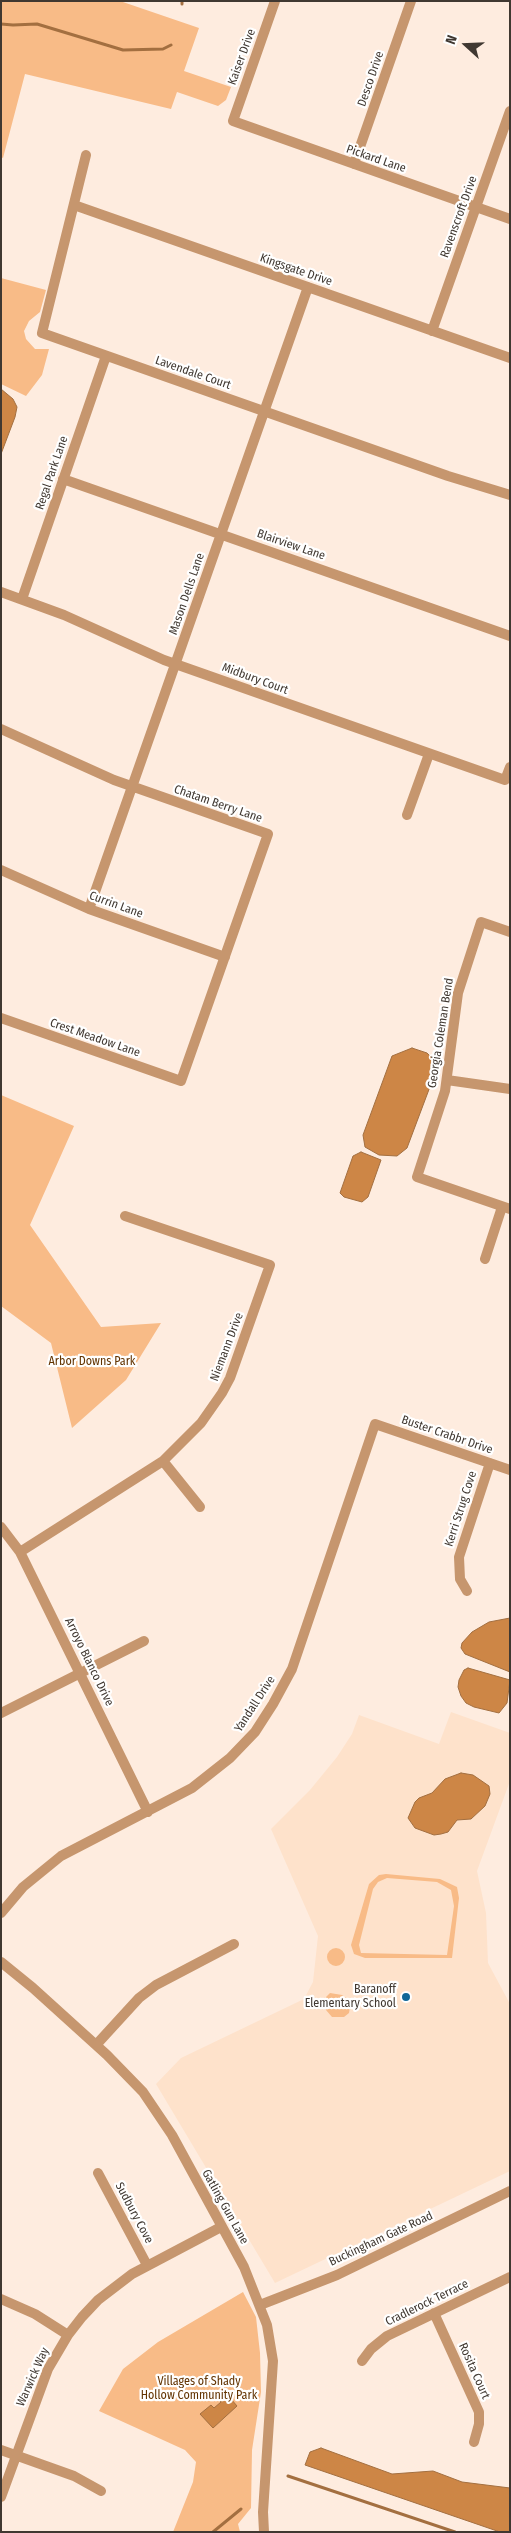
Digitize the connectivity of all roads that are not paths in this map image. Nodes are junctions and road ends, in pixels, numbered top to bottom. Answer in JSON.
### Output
{"nodes":[{"id":1,"x":275,"y":1,"type":"edge"},
{"id":2,"x":411,"y":1,"type":"edge"},
{"id":3,"x":510,"y":111,"type":"edge"},
{"id":4,"x":233,"y":121,"type":"joint"},
{"id":5,"x":86,"y":155,"type":"dead end"},
{"id":6,"x":354,"y":164,"type":"junction"},
{"id":7,"x":74,"y":206,"type":"junction"},
{"id":8,"x":476,"y":207,"type":"junction"},
{"id":9,"x":510,"y":219,"type":"edge"},
{"id":10,"x":308,"y":287,"type":"junction"},
{"id":11,"x":432,"y":331,"type":"junction"},
{"id":12,"x":106,"y":356,"type":"junction"},
{"id":13,"x":510,"y":358,"type":"edge"},
{"id":14,"x":264,"y":411,"type":"junction"},
{"id":15,"x":63,"y":478,"type":"junction"},
{"id":16,"x":510,"y":495,"type":"edge"},
{"id":17,"x":221,"y":534,"type":"junction"},
{"id":18,"x":1,"y":592,"type":"edge"},
{"id":19,"x":22,"y":599,"type":"junction"},
{"id":20,"x":510,"y":636,"type":"edge"},
{"id":21,"x":175,"y":664,"type":"junction"},
{"id":22,"x":1,"y":729,"type":"edge"},
{"id":23,"x":429,"y":754,"type":"junction"},
{"id":24,"x":510,"y":767,"type":"edge"},
{"id":25,"x":132,"y":787,"type":"junction"},
{"id":26,"x":406,"y":815,"type":"dead end"},
{"id":27,"x":1,"y":870,"type":"edge"},
{"id":28,"x":89,"y":909,"type":"junction"},
{"id":29,"x":510,"y":932,"type":"edge"},
{"id":30,"x":225,"y":957,"type":"junction"},
{"id":31,"x":1,"y":1018,"type":"edge"},
{"id":32,"x":446,"y":1080,"type":"junction"},
{"id":33,"x":181,"y":1081,"type":"joint"},
{"id":34,"x":510,"y":1089,"type":"edge"},
{"id":35,"x":506,"y":1208,"type":"edge"},
{"id":36,"x":125,"y":1216,"type":"dead end"},
{"id":37,"x":485,"y":1258,"type":"dead end"},
{"id":38,"x":375,"y":1424,"type":"joint"},
{"id":39,"x":163,"y":1461,"type":"junction"},
{"id":40,"x":490,"y":1463,"type":"junction"},
{"id":41,"x":510,"y":1470,"type":"edge"},
{"id":42,"x":200,"y":1507,"type":"dead end"},
{"id":43,"x":1,"y":1527,"type":"edge"},
{"id":44,"x":20,"y":1552,"type":"junction"},
{"id":45,"x":467,"y":1591,"type":"dead end"},
{"id":46,"x":144,"y":1641,"type":"dead end"},
{"id":47,"x":81,"y":1673,"type":"junction"},
{"id":48,"x":1,"y":1713,"type":"edge"},
{"id":49,"x":148,"y":1812,"type":"junction"},
{"id":50,"x":1,"y":1914,"type":"edge"},
{"id":51,"x":234,"y":1944,"type":"dead end"},
{"id":52,"x":1,"y":1962,"type":"edge"},
{"id":53,"x":96,"y":2045,"type":"junction"},
{"id":54,"x":98,"y":2173,"type":"dead end"},
{"id":55,"x":510,"y":2191,"type":"edge"},
{"id":56,"x":221,"y":2227,"type":"junction"},
{"id":57,"x":146,"y":2265,"type":"junction"},
{"id":58,"x":510,"y":2277,"type":"edge"},
{"id":59,"x":1,"y":2299,"type":"edge"},
{"id":60,"x":260,"y":2305,"type":"junction"},
{"id":61,"x":434,"y":2313,"type":"junction"},
{"id":62,"x":68,"y":2335,"type":"junction"},
{"id":63,"x":362,"y":2361,"type":"dead end"},
{"id":64,"x":474,"y":2442,"type":"dead end"},
{"id":65,"x":1,"y":2450,"type":"edge"},
{"id":66,"x":16,"y":2456,"type":"junction"},
{"id":67,"x":101,"y":2491,"type":"dead end"},
{"id":68,"x":1,"y":2497,"type":"edge"},
{"id":69,"x":264,"y":2532,"type":"edge"}],
"edges":[{"from":1,"to":4,"type":"street","name":"Kaiser Drive"},
{"from":2,"to":6,"type":"street","name":"Desco Drive"},
{"from":3,"to":8,"type":"street","name":"Ravenscroft Drive"},
{"from":4,"to":6,"type":"street","name":"Pickard Lane"},
{"from":5,"to":7,"type":"street","name":"Lavendale Court"},
{"from":6,"to":8,"type":"street","name":"Pickard Lane"},
{"from":7,"to":10,"type":"street","name":"Kingsgate Drive"},
{"from":7,"to":12,"type":"street","name":"Lavendale Court"},
{"from":8,"to":9,"type":"street","name":"Pickard Lane"},
{"from":8,"to":11,"type":"street","name":"Ravenscroft Drive"},
{"from":10,"to":11,"type":"street","name":"Kingsgate Drive"},
{"from":10,"to":14,"type":"street","name":"Mason Dells Lane"},
{"from":11,"to":13,"type":"street","name":"Kingsgate Drive"},
{"from":12,"to":14,"type":"street","name":"Lavendale Court"},
{"from":12,"to":15,"type":"street","name":"Regal Park Lane"},
{"from":14,"to":16,"type":"street","name":"Lavendale Court"},
{"from":14,"to":17,"type":"street","name":"Mason Dells Lane"},
{"from":15,"to":17,"type":"street","name":"Blairview Lane"},
{"from":15,"to":19,"type":"street","name":"Regal Park Lane"},
{"from":17,"to":20,"type":"street","name":"Blairview Lane"},
{"from":17,"to":21,"type":"street","name":"Mason Dells Lane"},
{"from":18,"to":19,"type":"street","name":"Midbury Court"},
{"from":19,"to":21,"type":"street","name":"Midbury Court"},
{"from":21,"to":23,"type":"street","name":"Midbury Court"},
{"from":21,"to":25,"type":"street","name":"Mason Dells Lane"},
{"from":22,"to":25,"type":"street","name":"Chatam Berry Lane"},
{"from":23,"to":24,"type":"street","name":"Midbury Court"},
{"from":23,"to":26,"type":"street"},
{"from":25,"to":28,"type":"street","name":"Mason Dells Lane"},
{"from":25,"to":30,"type":"street","name":"Chatam Berry Lane"},
{"from":27,"to":28,"type":"street","name":"Currin Lane"},
{"from":28,"to":30,"type":"street","name":"Currin Lane"},
{"from":29,"to":32,"type":"street","name":"Georgia Coleman Bend"},
{"from":30,"to":33,"type":"street","name":"Chatam Berry Lane"},
{"from":31,"to":33,"type":"street","name":"Crest Meadow Lane"},
{"from":32,"to":34,"type":"street"},
{"from":32,"to":35,"type":"street","name":"Georgia Coleman Bend"},
{"from":35,"to":37,"type":"street"},
{"from":36,"to":39,"type":"street","name":"Niemann Drive"},
{"from":38,"to":40,"type":"street","name":"Buster Crabbr Drive"},
{"from":38,"to":49,"type":"street","name":"Yandall Drive"},
{"from":39,"to":42,"type":"street"},
{"from":39,"to":44,"type":"street","name":"Niemann Drive"},
{"from":40,"to":41,"type":"street","name":"Buster Crabbr Drive"},
{"from":40,"to":45,"type":"street","name":"Kerri Strug Cove"},
{"from":43,"to":44,"type":"street","name":"Arroyo Blanco Drive"},
{"from":44,"to":47,"type":"street","name":"Arroyo Blanco Drive"},
{"from":46,"to":47,"type":"street"},
{"from":47,"to":48,"type":"street"},
{"from":47,"to":49,"type":"street","name":"Arroyo Blanco Drive"},
{"from":49,"to":50,"type":"street","name":"Yandall Drive"},
{"from":51,"to":53,"type":"street"},
{"from":52,"to":53,"type":"street","name":"Gatling Gun Lane"},
{"from":53,"to":56,"type":"street","name":"Gatling Gun Lane"},
{"from":54,"to":57,"type":"street","name":"Sudbury Cove"},
{"from":55,"to":60,"type":"street","name":"Buckingham Gate Road"},
{"from":56,"to":57,"type":"street","name":"Warwick Way"},
{"from":56,"to":60,"type":"street","name":"Gatling Gun Lane"},
{"from":57,"to":62,"type":"street","name":"Warwick Way"},
{"from":58,"to":61,"type":"street","name":"Cradlerock Terrace"},
{"from":59,"to":62,"type":"street"},
{"from":60,"to":69,"type":"street","name":"Gatling Gun Lane"},
{"from":61,"to":63,"type":"street","name":"Cradlerock Terrace"},
{"from":61,"to":64,"type":"street","name":"Rosita Court"},
{"from":62,"to":66,"type":"street","name":"Warwick Way"},
{"from":65,"to":66,"type":"street"},
{"from":66,"to":67,"type":"street"},
{"from":66,"to":68,"type":"street","name":"Warwick Way"}]}
